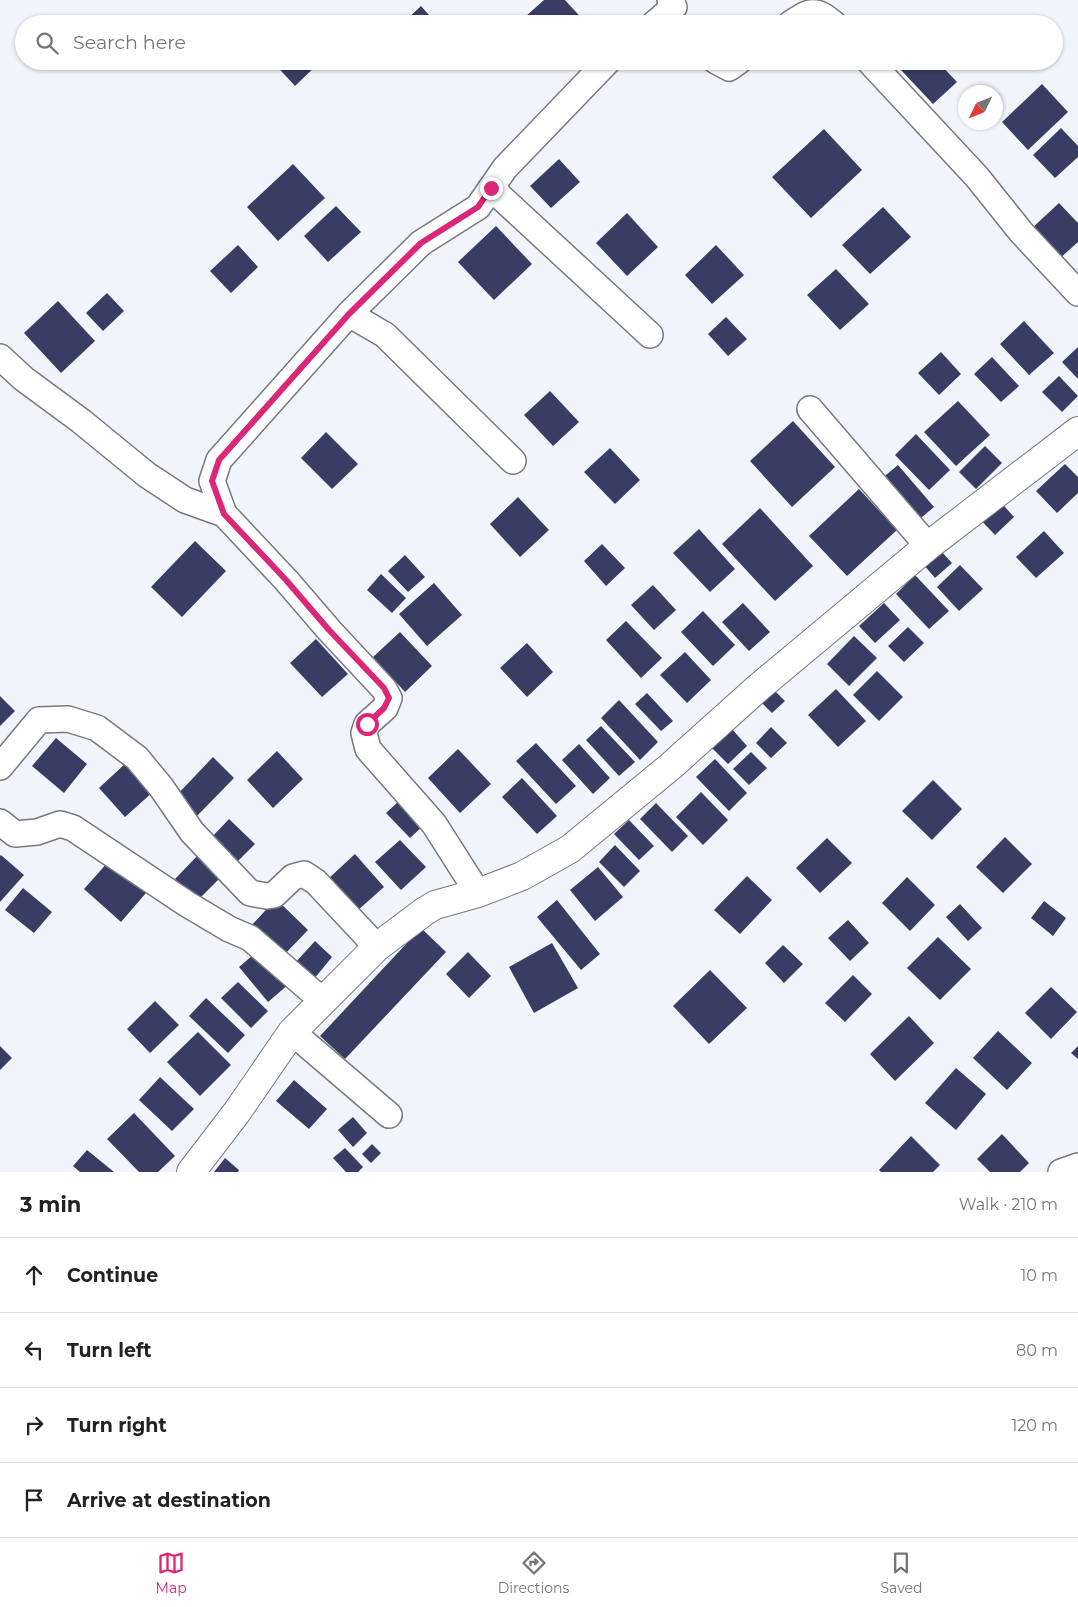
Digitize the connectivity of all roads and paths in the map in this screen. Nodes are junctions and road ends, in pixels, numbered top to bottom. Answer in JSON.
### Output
{"nodes":[{"id":1,"x":804,"y":15,"type":"edge"},
{"id":2,"x":821,"y":15,"type":"edge"},
{"id":3,"x":599,"y":70,"type":"edge"},
{"id":4,"x":877,"y":70,"type":"edge"},
{"id":5,"x":491,"y":188,"type":"junction"},
{"id":6,"x":1078,"y":293,"type":"edge"},
{"id":7,"x":349,"y":314,"type":"junction"},
{"id":8,"x":650,"y":335,"type":"dead end"},
{"id":9,"x":0,"y":357,"type":"edge"},
{"id":10,"x":810,"y":409,"type":"dead end"},
{"id":11,"x":1078,"y":431,"type":"edge"},
{"id":12,"x":513,"y":461,"type":"dead end"},
{"id":13,"x":224,"y":514,"type":"junction"},
{"id":14,"x":928,"y":546,"type":"junction"},
{"id":15,"x":0,"y":767,"type":"edge"},
{"id":16,"x":0,"y":822,"type":"edge"},
{"id":17,"x":478,"y":893,"type":"junction"},
{"id":18,"x":377,"y":946,"type":"junction"},
{"id":19,"x":323,"y":1001,"type":"junction"},
{"id":20,"x":292,"y":1032,"type":"junction"},
{"id":21,"x":390,"y":1115,"type":"dead end"},
{"id":22,"x":1078,"y":1166,"type":"edge"},
{"id":23,"x":191,"y":1172,"type":"edge"},
{"id":24,"x":1061,"y":1172,"type":"edge"}],
"edges":[{"from":1,"to":2,"type":"street"},
{"from":3,"to":5,"type":"street"},
{"from":4,"to":6,"type":"street"},
{"from":5,"to":7,"type":"street"},
{"from":5,"to":8,"type":"street"},
{"from":7,"to":12,"type":"street"},
{"from":7,"to":13,"type":"street"},
{"from":9,"to":13,"type":"street"},
{"from":10,"to":14,"type":"street"},
{"from":11,"to":14,"type":"main road"},
{"from":13,"to":17,"type":"street"},
{"from":14,"to":17,"type":"main road"},
{"from":15,"to":18,"type":"street"},
{"from":16,"to":19,"type":"street"},
{"from":17,"to":18,"type":"main road"},
{"from":18,"to":19,"type":"main road"},
{"from":19,"to":20,"type":"main road"},
{"from":20,"to":21,"type":"street"},
{"from":20,"to":23,"type":"main road"},
{"from":22,"to":24,"type":"street"}]}
